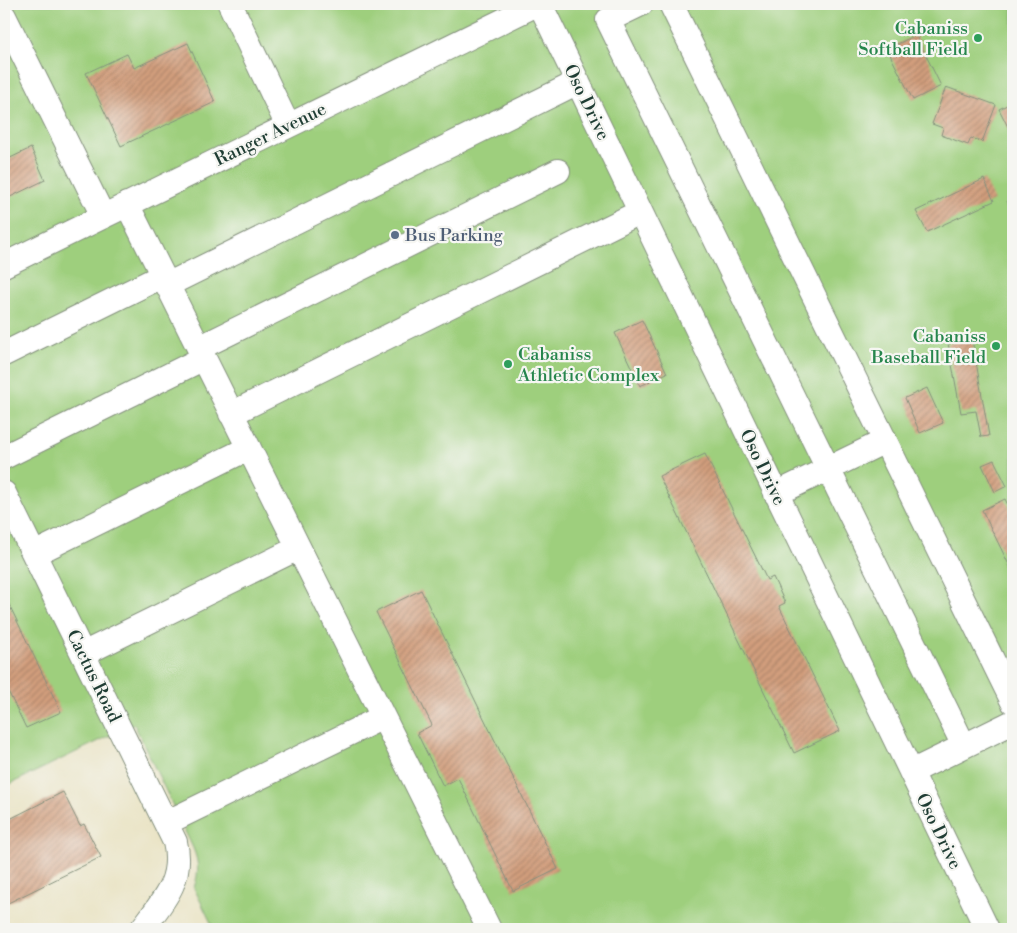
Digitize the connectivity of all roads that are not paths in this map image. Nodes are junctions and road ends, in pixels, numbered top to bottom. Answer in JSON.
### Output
{"nodes":[{"id":1,"x":230,"y":4,"type":"edge"},
{"id":2,"x":538,"y":4,"type":"edge"},
{"id":3,"x":641,"y":4,"type":"edge"},
{"id":4,"x":671,"y":4,"type":"edge"},
{"id":5,"x":4,"y":16,"type":"edge"},
{"id":6,"x":578,"y":82,"type":"junction"},
{"id":7,"x":288,"y":126,"type":"junction"},
{"id":8,"x":558,"y":171,"type":"dead end"},
{"id":9,"x":127,"y":204,"type":"junction"},
{"id":10,"x":640,"y":212,"type":"junction"},
{"id":11,"x":103,"y":216,"type":"junction"},
{"id":12,"x":4,"y":265,"type":"edge"},
{"id":13,"x":165,"y":280,"type":"junction"},
{"id":14,"x":201,"y":353,"type":"junction"},
{"id":15,"x":4,"y":354,"type":"edge"},
{"id":16,"x":231,"y":414,"type":"junction"},
{"id":17,"x":885,"y":441,"type":"junction"},
{"id":18,"x":249,"y":448,"type":"junction"},
{"id":19,"x":4,"y":457,"type":"edge"},
{"id":20,"x":828,"y":468,"type":"junction"},
{"id":21,"x":4,"y":493,"type":"edge"},
{"id":22,"x":776,"y":494,"type":"junction"},
{"id":23,"x":298,"y":548,"type":"junction"},
{"id":24,"x":34,"y":554,"type":"junction"},
{"id":25,"x":83,"y":654,"type":"junction"},
{"id":26,"x":1013,"y":702,"type":"edge"},
{"id":27,"x":383,"y":717,"type":"junction"},
{"id":28,"x":1013,"y":722,"type":"edge"},
{"id":29,"x":964,"y":746,"type":"junction"},
{"id":30,"x":911,"y":772,"type":"junction"},
{"id":31,"x":166,"y":823,"type":"junction"},
{"id":32,"x":142,"y":929,"type":"edge"},
{"id":33,"x":489,"y":929,"type":"edge"},
{"id":34,"x":987,"y":929,"type":"edge"}],
"edges":[{"from":1,"to":7,"type":"street"},
{"from":2,"to":6,"type":"street","name":"Oso Drive"},
{"from":2,"to":7,"type":"street","name":"Ranger Avenue"},
{"from":3,"to":20,"type":"street"},
{"from":4,"to":17,"type":"street"},
{"from":5,"to":11,"type":"street"},
{"from":6,"to":10,"type":"street","name":"Oso Drive"},
{"from":6,"to":13,"type":"street"},
{"from":7,"to":9,"type":"street","name":"Ranger Avenue"},
{"from":8,"to":14,"type":"street"},
{"from":9,"to":11,"type":"street","name":"Ranger Avenue"},
{"from":9,"to":13,"type":"street"},
{"from":10,"to":16,"type":"street"},
{"from":10,"to":22,"type":"street","name":"Oso Drive"},
{"from":11,"to":12,"type":"street","name":"Ranger Avenue"},
{"from":13,"to":14,"type":"street"},
{"from":13,"to":15,"type":"street"},
{"from":14,"to":16,"type":"street"},
{"from":14,"to":19,"type":"street"},
{"from":16,"to":18,"type":"street"},
{"from":17,"to":20,"type":"street"},
{"from":17,"to":26,"type":"street"},
{"from":18,"to":23,"type":"street"},
{"from":18,"to":24,"type":"street"},
{"from":20,"to":22,"type":"street"},
{"from":20,"to":29,"type":"street"},
{"from":21,"to":24,"type":"street","name":"Cactus Road"},
{"from":22,"to":30,"type":"street","name":"Oso Drive"},
{"from":23,"to":25,"type":"street"},
{"from":23,"to":27,"type":"street"},
{"from":24,"to":25,"type":"street","name":"Cactus Road"},
{"from":25,"to":31,"type":"street","name":"Cactus Road"},
{"from":27,"to":31,"type":"street"},
{"from":27,"to":33,"type":"street"},
{"from":28,"to":29,"type":"street"},
{"from":29,"to":30,"type":"street"},
{"from":30,"to":34,"type":"street","name":"Oso Drive"},
{"from":31,"to":32,"type":"street","name":"Cactus Road"}]}
